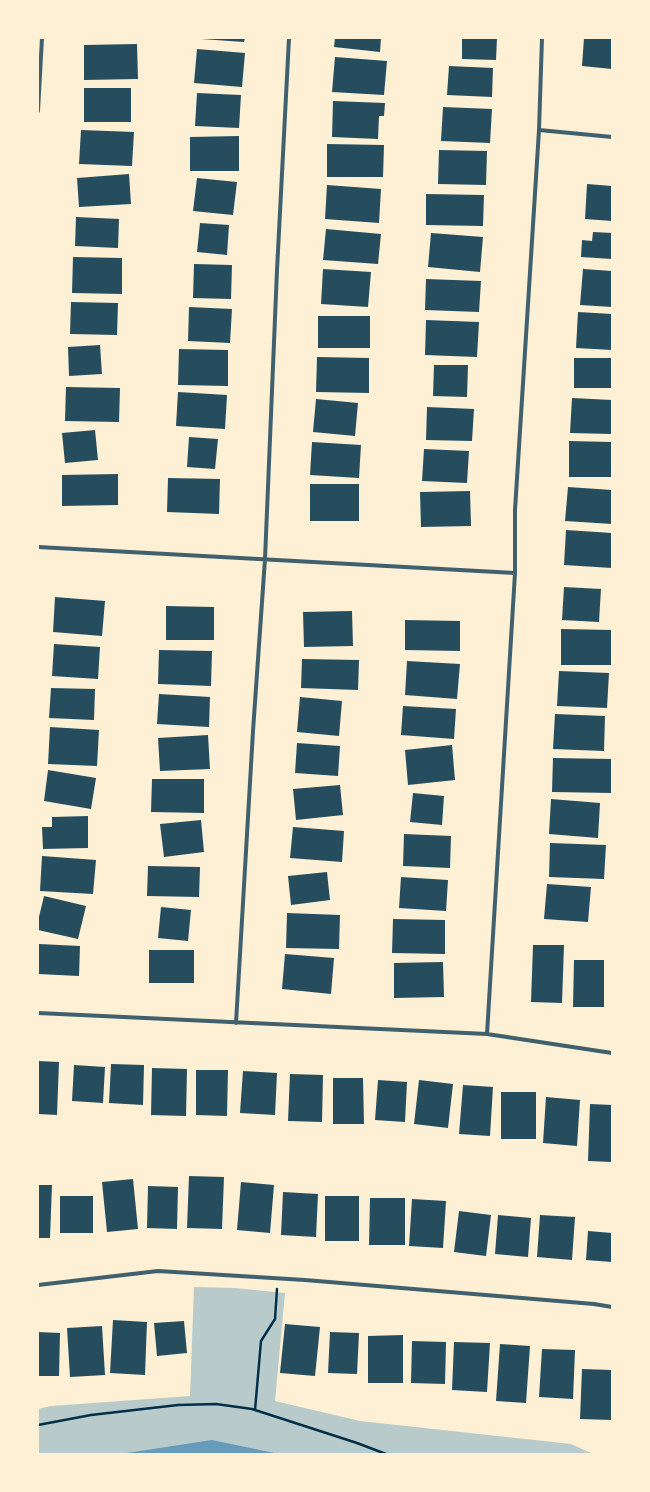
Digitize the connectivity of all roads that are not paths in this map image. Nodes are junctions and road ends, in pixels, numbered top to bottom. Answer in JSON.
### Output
{"nodes":[{"id":1,"x":42,"y":38,"type":"edge"},
{"id":2,"x":289,"y":38,"type":"edge"},
{"id":3,"x":542,"y":38,"type":"edge"},
{"id":4,"x":38,"y":111,"type":"edge"},
{"id":5,"x":539,"y":130,"type":"junction"},
{"id":6,"x":612,"y":138,"type":"edge"},
{"id":7,"x":38,"y":547,"type":"edge"},
{"id":8,"x":264,"y":559,"type":"junction"},
{"id":9,"x":515,"y":573,"type":"junction"},
{"id":10,"x":38,"y":1013,"type":"edge"},
{"id":11,"x":236,"y":1023,"type":"junction"},
{"id":12,"x":487,"y":1034,"type":"junction"},
{"id":13,"x":612,"y":1053,"type":"edge"},
{"id":14,"x":38,"y":1285,"type":"edge"},
{"id":15,"x":612,"y":1307,"type":"edge"}],
"edges":[{"from":1,"to":4,"type":"street"},
{"from":2,"to":8,"type":"street"},
{"from":3,"to":5,"type":"street"},
{"from":5,"to":6,"type":"street"},
{"from":5,"to":9,"type":"street"},
{"from":7,"to":8,"type":"street"},
{"from":8,"to":9,"type":"street"},
{"from":8,"to":11,"type":"street"},
{"from":9,"to":12,"type":"street"},
{"from":10,"to":11,"type":"street"},
{"from":11,"to":12,"type":"street"},
{"from":12,"to":13,"type":"street"},
{"from":14,"to":15,"type":"street"}]}
